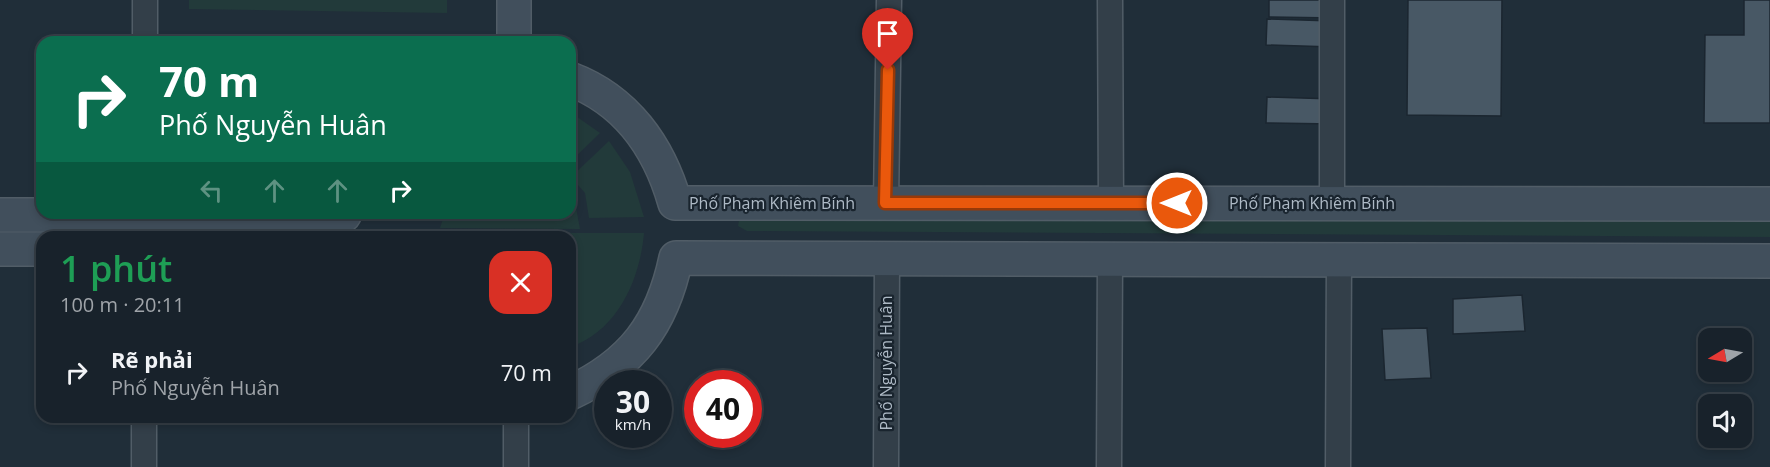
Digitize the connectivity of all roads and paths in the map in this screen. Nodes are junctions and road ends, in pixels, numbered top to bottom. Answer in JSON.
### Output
{"nodes":[{"id":1,"x":145,"y":0,"type":"edge"},
{"id":2,"x":514,"y":0,"type":"edge"},
{"id":3,"x":889,"y":0,"type":"edge"},
{"id":4,"x":1110,"y":0,"type":"edge"},
{"id":5,"x":1332,"y":0,"type":"edge"},
{"id":6,"x":145,"y":36,"type":"edge"},
{"id":7,"x":514,"y":36,"type":"edge"},
{"id":8,"x":576,"y":82,"type":"edge"},
{"id":9,"x":885,"y":203,"type":"junction"},
{"id":10,"x":1111,"y":203,"type":"junction"},
{"id":11,"x":1332,"y":203,"type":"junction"},
{"id":12,"x":1770,"y":204,"type":"edge"},
{"id":13,"x":0,"y":215,"type":"edge"},
{"id":14,"x":36,"y":215,"type":"edge"},
{"id":15,"x":0,"y":249,"type":"edge"},
{"id":16,"x":36,"y":249,"type":"edge"},
{"id":17,"x":887,"y":259,"type":"junction"},
{"id":18,"x":1110,"y":260,"type":"junction"},
{"id":19,"x":1339,"y":260,"type":"junction"},
{"id":20,"x":1770,"y":261,"type":"edge"},
{"id":21,"x":576,"y":390,"type":"edge"},
{"id":22,"x":144,"y":423,"type":"edge"},
{"id":23,"x":516,"y":423,"type":"edge"},
{"id":24,"x":144,"y":467,"type":"edge"},
{"id":25,"x":516,"y":467,"type":"edge"},
{"id":26,"x":886,"y":467,"type":"edge"},
{"id":27,"x":1109,"y":467,"type":"edge"},
{"id":28,"x":1338,"y":467,"type":"edge"}],
"edges":[{"from":1,"to":6,"type":"street"},
{"from":2,"to":7,"type":"street"},
{"from":3,"to":9,"type":"street"},
{"from":4,"to":10,"type":"street"},
{"from":5,"to":11,"type":"street"},
{"from":8,"to":9,"type":"street","name":"Phố Phạm Khiêm Bính"},
{"from":9,"to":10,"type":"street","name":"Phố Phạm Khiêm Bính"},
{"from":10,"to":11,"type":"street","name":"Phố Phạm Khiêm Bính"},
{"from":11,"to":12,"type":"street","name":"Phố Phạm Khiêm Bính"},
{"from":13,"to":14,"type":"street"},
{"from":15,"to":16,"type":"street"},
{"from":17,"to":18,"type":"street"},
{"from":17,"to":21,"type":"street"},
{"from":17,"to":26,"type":"street","name":"Phố Nguyễn Huân"},
{"from":18,"to":19,"type":"street"},
{"from":18,"to":27,"type":"street"},
{"from":19,"to":20,"type":"street"},
{"from":19,"to":28,"type":"street"},
{"from":22,"to":24,"type":"street"},
{"from":23,"to":25,"type":"street"}]}
